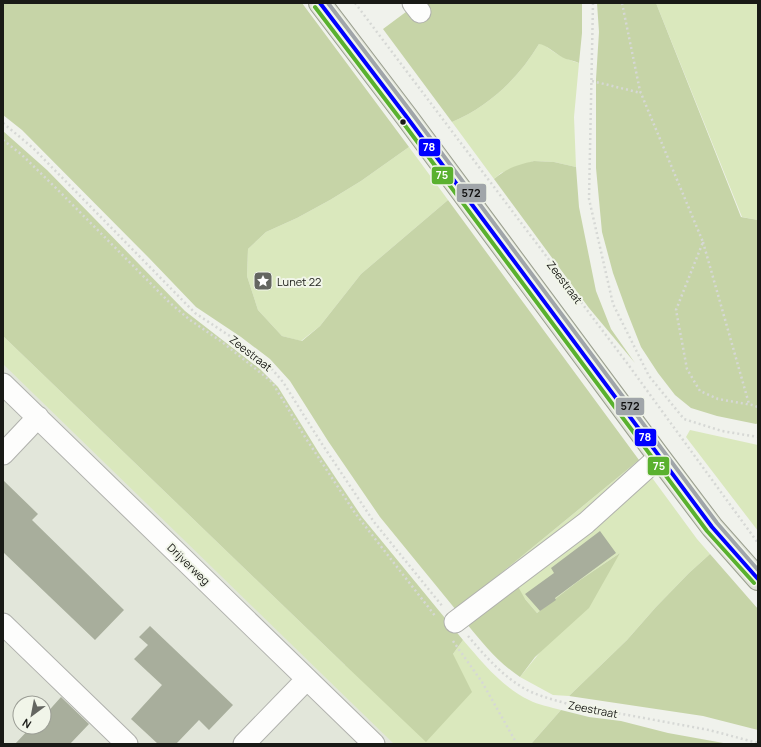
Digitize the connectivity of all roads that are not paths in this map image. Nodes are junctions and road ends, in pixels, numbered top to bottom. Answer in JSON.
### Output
{"nodes":[{"id":1,"x":320,"y":3,"type":"edge"},
{"id":2,"x":3,"y":384,"type":"edge"},
{"id":3,"x":38,"y":417,"type":"junction"},
{"id":4,"x":3,"y":454,"type":"edge"},
{"id":5,"x":659,"y":457,"type":"junction"},
{"id":6,"x":758,"y":579,"type":"edge"},
{"id":7,"x":3,"y":624,"type":"edge"},
{"id":8,"x":449,"y":627,"type":"road end"},
{"id":9,"x":308,"y":679,"type":"junction"},
{"id":10,"x":127,"y":744,"type":"edge"},
{"id":11,"x":244,"y":744,"type":"edge"},
{"id":12,"x":374,"y":744,"type":"edge"}],
"edges":[{"from":1,"to":5,"type":"main road"},
{"from":2,"to":3,"type":"street","name":"Drijverweg"},
{"from":3,"to":4,"type":"street"},
{"from":3,"to":9,"type":"street","name":"Drijverweg"},
{"from":5,"to":6,"type":"main road"},
{"from":5,"to":8,"type":"street"},
{"from":7,"to":10,"type":"street"},
{"from":9,"to":11,"type":"street"},
{"from":9,"to":12,"type":"street","name":"Drijverweg"}]}
